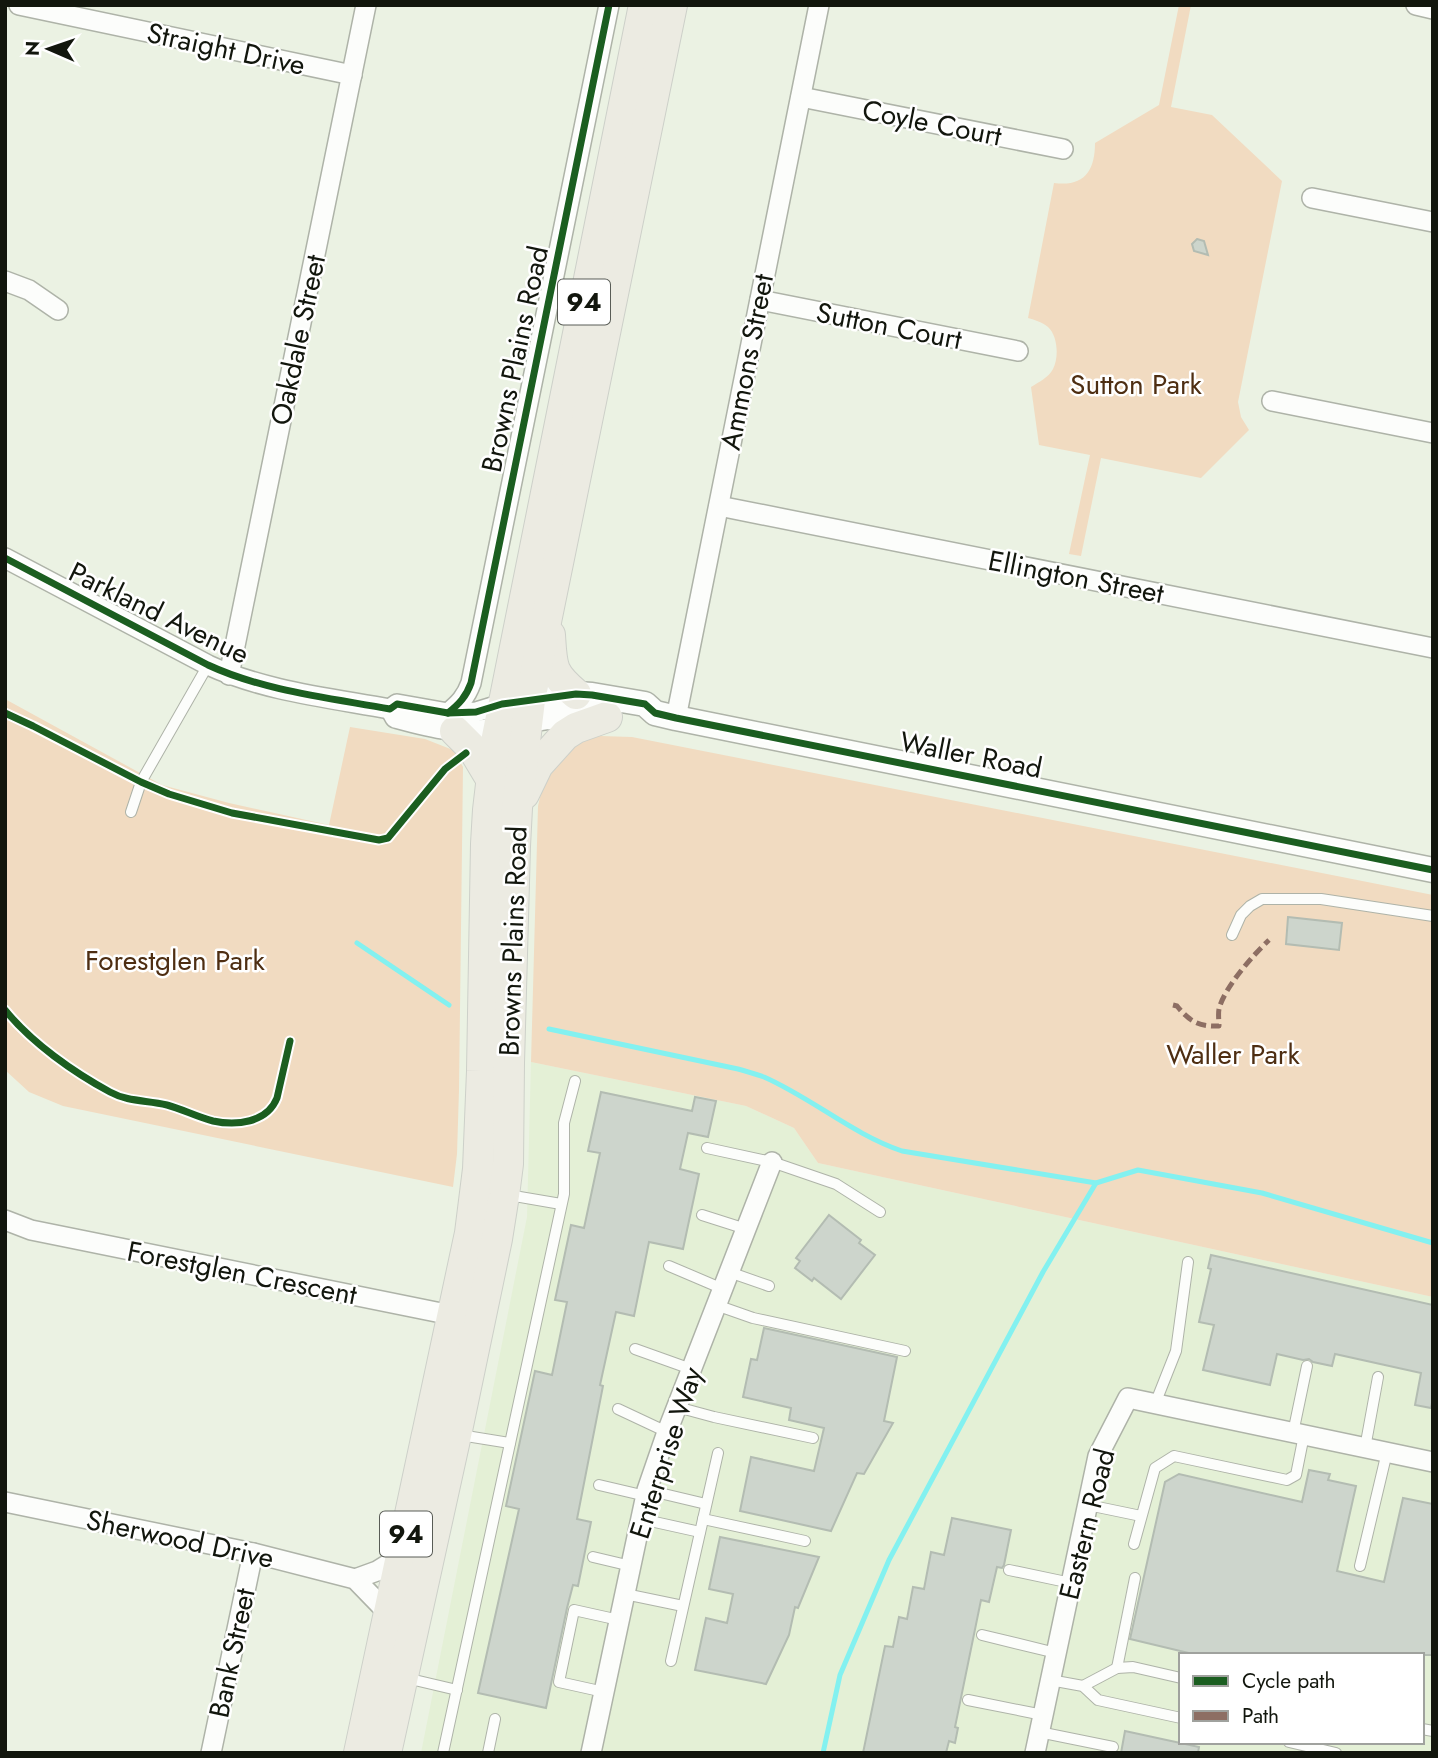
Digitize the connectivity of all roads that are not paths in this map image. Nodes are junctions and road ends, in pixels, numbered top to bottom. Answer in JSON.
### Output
{"nodes":[{"id":1,"x":19,"y":5,"type":"edge"},
{"id":2,"x":366,"y":5,"type":"edge"},
{"id":3,"x":609,"y":5,"type":"edge"},
{"id":4,"x":644,"y":5,"type":"edge"},
{"id":5,"x":672,"y":5,"type":"edge"},
{"id":6,"x":819,"y":5,"type":"edge"},
{"id":7,"x":1416,"y":5,"type":"edge"},
{"id":8,"x":1433,"y":9,"type":"edge"},
{"id":9,"x":352,"y":75,"type":"junction"},
{"id":10,"x":801,"y":97,"type":"junction"},
{"id":11,"x":1063,"y":149,"type":"dead end"},
{"id":12,"x":1312,"y":198,"type":"dead end"},
{"id":13,"x":1433,"y":222,"type":"edge"},
{"id":14,"x":5,"y":281,"type":"edge"},
{"id":15,"x":760,"y":300,"type":"junction"},
{"id":16,"x":58,"y":310,"type":"dead end"},
{"id":17,"x":1018,"y":351,"type":"dead end"},
{"id":18,"x":1272,"y":401,"type":"dead end"},
{"id":19,"x":1433,"y":433,"type":"edge"},
{"id":20,"x":719,"y":506,"type":"junction"},
{"id":21,"x":5,"y":558,"type":"edge"},
{"id":22,"x":548,"y":607,"type":"junction"},
{"id":23,"x":1433,"y":648,"type":"edge"},
{"id":24,"x":208,"y":665,"type":"junction"},
{"id":25,"x":229,"y":675,"type":"junction"},
{"id":26,"x":576,"y":694,"type":"junction"},
{"id":27,"x":514,"y":713,"type":"junction"},
{"id":28,"x":666,"y":716,"type":"junction"},
{"id":29,"x":607,"y":717,"type":"junction"},
{"id":30,"x":452,"y":722,"type":"junction"},
{"id":31,"x":491,"y":779,"type":"junction"},
{"id":32,"x":517,"y":808,"type":"junction"},
{"id":33,"x":131,"y":812,"type":"dead end"},
{"id":34,"x":1433,"y":870,"type":"edge"},
{"id":35,"x":1433,"y":916,"type":"edge"},
{"id":36,"x":1232,"y":934,"type":"dead end"},
{"id":37,"x":575,"y":1081,"type":"dead end"},
{"id":38,"x":707,"y":1148,"type":"dead end"},
{"id":39,"x":772,"y":1162,"type":"junction"},
{"id":40,"x":504,"y":1195,"type":"junction"},
{"id":41,"x":561,"y":1204,"type":"junction"},
{"id":42,"x":880,"y":1212,"type":"dead end"},
{"id":43,"x":702,"y":1215,"type":"dead end"},
{"id":44,"x":5,"y":1220,"type":"edge"},
{"id":45,"x":746,"y":1229,"type":"junction"},
{"id":46,"x":1188,"y":1262,"type":"dead end"},
{"id":47,"x":669,"y":1266,"type":"dead end"},
{"id":48,"x":769,"y":1286,"type":"dead end"},
{"id":49,"x":723,"y":1288,"type":"junction"},
{"id":50,"x":466,"y":1318,"type":"junction"},
{"id":51,"x":635,"y":1349,"type":"dead end"},
{"id":52,"x":905,"y":1351,"type":"dead end"},
{"id":53,"x":1307,"y":1366,"type":"dead end"},
{"id":54,"x":691,"y":1369,"type":"junction"},
{"id":55,"x":1378,"y":1377,"type":"dead end"},
{"id":56,"x":1155,"y":1404,"type":"junction"},
{"id":57,"x":677,"y":1407,"type":"junction"},
{"id":58,"x":618,"y":1409,"type":"dead end"},
{"id":59,"x":667,"y":1432,"type":"junction"},
{"id":60,"x":1298,"y":1434,"type":"junction"},
{"id":61,"x":456,"y":1435,"type":"junction"},
{"id":62,"x":813,"y":1438,"type":"dead end"},
{"id":63,"x":510,"y":1443,"type":"junction"},
{"id":64,"x":1364,"y":1448,"type":"junction"},
{"id":65,"x":1387,"y":1452,"type":"junction"},
{"id":66,"x":718,"y":1453,"type":"dead end"},
{"id":67,"x":1433,"y":1462,"type":"edge"},
{"id":68,"x":599,"y":1485,"type":"dead end"},
{"id":69,"x":647,"y":1493,"type":"junction"},
{"id":70,"x":5,"y":1502,"type":"edge"},
{"id":71,"x":706,"y":1504,"type":"junction"},
{"id":72,"x":1088,"y":1505,"type":"junction"},
{"id":73,"x":1141,"y":1516,"type":"junction"},
{"id":74,"x":641,"y":1519,"type":"junction"},
{"id":75,"x":703,"y":1519,"type":"junction"},
{"id":76,"x":700,"y":1532,"type":"junction"},
{"id":77,"x":805,"y":1541,"type":"dead end"},
{"id":78,"x":1134,"y":1544,"type":"dead end"},
{"id":79,"x":253,"y":1553,"type":"junction"},
{"id":80,"x":401,"y":1556,"type":"junction"},
{"id":81,"x":593,"y":1557,"type":"dead end"},
{"id":82,"x":631,"y":1566,"type":"junction"},
{"id":83,"x":1360,"y":1566,"type":"dead end"},
{"id":84,"x":1009,"y":1570,"type":"dead end"},
{"id":85,"x":1135,"y":1578,"type":"dead end"},
{"id":86,"x":355,"y":1579,"type":"junction"},
{"id":87,"x":1071,"y":1583,"type":"junction"},
{"id":88,"x":625,"y":1594,"type":"junction"},
{"id":89,"x":683,"y":1606,"type":"junction"},
{"id":90,"x":388,"y":1614,"type":"junction"},
{"id":91,"x":619,"y":1620,"type":"junction"},
{"id":92,"x":982,"y":1635,"type":"dead end"},
{"id":93,"x":1056,"y":1653,"type":"junction"},
{"id":94,"x":671,"y":1661,"type":"dead end"},
{"id":95,"x":1116,"y":1668,"type":"junction"},
{"id":96,"x":402,"y":1677,"type":"junction"},
{"id":97,"x":1179,"y":1678,"type":"edge"},
{"id":98,"x":1050,"y":1680,"type":"junction"},
{"id":99,"x":1083,"y":1686,"type":"junction"},
{"id":100,"x":457,"y":1690,"type":"junction"},
{"id":101,"x":604,"y":1692,"type":"junction"},
{"id":102,"x":968,"y":1700,"type":"dead end"},
{"id":103,"x":495,"y":1718,"type":"dead end"},
{"id":104,"x":1179,"y":1718,"type":"edge"},
{"id":105,"x":1041,"y":1724,"type":"junction"},
{"id":106,"x":1298,"y":1744,"type":"edge"},
{"id":107,"x":1113,"y":1747,"type":"dead end"},
{"id":108,"x":594,"y":1752,"type":"edge"},
{"id":109,"x":211,"y":1753,"type":"edge"},
{"id":110,"x":359,"y":1753,"type":"edge"},
{"id":111,"x":386,"y":1753,"type":"edge"},
{"id":112,"x":443,"y":1753,"type":"edge"},
{"id":113,"x":488,"y":1753,"type":"edge"},
{"id":114,"x":1035,"y":1753,"type":"edge"},
{"id":115,"x":1336,"y":1753,"type":"edge"}],
"edges":[{"from":1,"to":9,"type":"street","name":"Straight Drive"},
{"from":2,"to":9,"type":"street","name":"Oakdale Street"},
{"from":3,"to":30,"type":"street","name":"Browns Plains Road"},
{"from":4,"to":27,"type":"main road","name":"Browns Plains Road","number":"94"},
{"from":5,"to":22,"type":"main road","name":"Browns Plains Road","number":"94"},
{"from":6,"to":10,"type":"street","name":"Ammons Street"},
{"from":7,"to":8,"type":"street"},
{"from":9,"to":25,"type":"street","name":"Oakdale Street"},
{"from":10,"to":11,"type":"street","name":"Coyle Court"},
{"from":10,"to":15,"type":"street","name":"Ammons Street"},
{"from":12,"to":13,"type":"street"},
{"from":14,"to":16,"type":"street"},
{"from":15,"to":17,"type":"street","name":"Sutton Court"},
{"from":15,"to":20,"type":"street","name":"Ammons Street"},
{"from":18,"to":19,"type":"street"},
{"from":20,"to":23,"type":"street","name":"Ellington Street"},
{"from":20,"to":28,"type":"street","name":"Ammons Street"},
{"from":21,"to":24,"type":"street","name":"Parkland Avenue"},
{"from":22,"to":26,"type":"main road"},
{"from":22,"to":27,"type":"main road","name":"Browns Plains Road","number":"94"},
{"from":24,"to":25,"type":"street","name":"Parkland Avenue"},
{"from":24,"to":33,"type":"lane"},
{"from":25,"to":30,"type":"street","name":"Parkland Avenue"},
{"from":26,"to":27,"type":"street","name":"Waller Road"},
{"from":26,"to":28,"type":"street","name":"Waller Road"},
{"from":27,"to":29,"type":"street","name":"Waller Road"},
{"from":27,"to":30,"type":"street","name":"Parkland Avenue"},
{"from":27,"to":31,"type":"main road","name":"Browns Plains Road","number":"94"},
{"from":27,"to":32,"type":"main road","name":"Browns Plains Road","number":"94"},
{"from":28,"to":29,"type":"street","name":"Waller Road"},
{"from":28,"to":34,"type":"street","name":"Waller Road"},
{"from":29,"to":32,"type":"main road"},
{"from":30,"to":31,"type":"main road"},
{"from":31,"to":50,"type":"main road","name":"Browns Plains Road","number":"94"},
{"from":32,"to":40,"type":"main road","name":"Browns Plains Road","number":"94"},
{"from":35,"to":36,"type":"lane"},
{"from":37,"to":41,"type":"lane"},
{"from":38,"to":39,"type":"lane"},
{"from":39,"to":42,"type":"lane"},
{"from":39,"to":45,"type":"street","name":"Enterprise Way"},
{"from":40,"to":41,"type":"lane"},
{"from":40,"to":50,"type":"main road","name":"Browns Plains Road","number":"94"},
{"from":41,"to":63,"type":"lane"},
{"from":43,"to":45,"type":"lane"},
{"from":44,"to":50,"type":"street","name":"Forestglen Crescent"},
{"from":45,"to":49,"type":"street","name":"Enterprise Way"},
{"from":46,"to":56,"type":"lane"},
{"from":47,"to":49,"type":"lane"},
{"from":48,"to":49,"type":"lane"},
{"from":49,"to":52,"type":"lane"},
{"from":49,"to":54,"type":"street","name":"Enterprise Way"},
{"from":50,"to":61,"type":"main road","name":"Browns Plains Road","number":"94"},
{"from":50,"to":80,"type":"main road","name":"Browns Plains Road","number":"94"},
{"from":51,"to":54,"type":"lane"},
{"from":53,"to":60,"type":"lane"},
{"from":54,"to":57,"type":"street","name":"Enterprise Way"},
{"from":55,"to":64,"type":"lane"},
{"from":56,"to":60,"type":"street","name":"Eastern Road"},
{"from":56,"to":72,"type":"street","name":"Eastern Road"},
{"from":57,"to":59,"type":"street","name":"Enterprise Way"},
{"from":57,"to":62,"type":"lane"},
{"from":58,"to":59,"type":"lane"},
{"from":59,"to":69,"type":"street","name":"Enterprise Way"},
{"from":60,"to":64,"type":"street","name":"Eastern Road"},
{"from":60,"to":73,"type":"lane"},
{"from":61,"to":63,"type":"lane"},
{"from":61,"to":96,"type":"main road","name":"Browns Plains Road","number":"94"},
{"from":63,"to":100,"type":"lane"},
{"from":64,"to":65,"type":"street","name":"Eastern Road"},
{"from":65,"to":67,"type":"street","name":"Eastern Road"},
{"from":65,"to":83,"type":"lane"},
{"from":66,"to":71,"type":"lane"},
{"from":68,"to":69,"type":"lane"},
{"from":69,"to":71,"type":"lane"},
{"from":69,"to":74,"type":"street","name":"Enterprise Way"},
{"from":70,"to":79,"type":"street","name":"Sherwood Drive"},
{"from":71,"to":75,"type":"lane"},
{"from":72,"to":73,"type":"lane"},
{"from":72,"to":87,"type":"street","name":"Eastern Road"},
{"from":73,"to":78,"type":"lane"},
{"from":74,"to":76,"type":"lane"},
{"from":74,"to":82,"type":"street","name":"Enterprise Way"},
{"from":75,"to":76,"type":"lane"},
{"from":75,"to":77,"type":"lane"},
{"from":76,"to":89,"type":"lane"},
{"from":79,"to":86,"type":"street","name":"Sherwood Drive"},
{"from":79,"to":109,"type":"street","name":"Bank Street"},
{"from":80,"to":86,"type":"street"},
{"from":80,"to":90,"type":"main road","name":"Browns Plains Road","number":"94"},
{"from":81,"to":82,"type":"lane"},
{"from":82,"to":88,"type":"street","name":"Enterprise Way"},
{"from":84,"to":87,"type":"lane"},
{"from":85,"to":95,"type":"lane"},
{"from":86,"to":90,"type":"street"},
{"from":87,"to":93,"type":"street","name":"Eastern Road"},
{"from":88,"to":89,"type":"lane"},
{"from":88,"to":91,"type":"street","name":"Enterprise Way"},
{"from":89,"to":94,"type":"lane"},
{"from":90,"to":110,"type":"main road","name":"Browns Plains Road","number":"94"},
{"from":91,"to":101,"type":"street","name":"Enterprise Way"},
{"from":91,"to":101,"type":"lane"},
{"from":92,"to":93,"type":"lane"},
{"from":93,"to":98,"type":"street","name":"Eastern Road"},
{"from":95,"to":97,"type":"lane"},
{"from":95,"to":99,"type":"lane"},
{"from":96,"to":100,"type":"lane"},
{"from":96,"to":111,"type":"main road","name":"Browns Plains Road","number":"94"},
{"from":98,"to":99,"type":"lane"},
{"from":98,"to":105,"type":"street","name":"Eastern Road"},
{"from":99,"to":104,"type":"lane"},
{"from":100,"to":112,"type":"lane"},
{"from":101,"to":108,"type":"street","name":"Enterprise Way"},
{"from":102,"to":105,"type":"lane"},
{"from":103,"to":113,"type":"lane"},
{"from":105,"to":107,"type":"lane"},
{"from":105,"to":114,"type":"street","name":"Eastern Road"},
{"from":106,"to":115,"type":"lane"}]}
